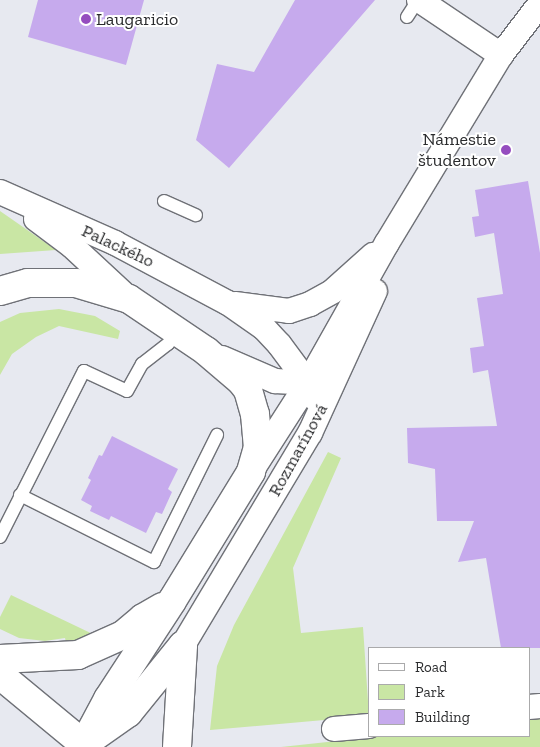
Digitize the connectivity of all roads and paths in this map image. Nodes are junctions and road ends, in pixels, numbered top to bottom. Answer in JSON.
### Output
{"nodes":[{"id":1,"x":540,"y":4,"type":"edge"},
{"id":2,"x":415,"y":5,"type":"edge"},
{"id":3,"x":501,"y":55,"type":"junction"},
{"id":4,"x":2,"y":194,"type":"edge"},
{"id":5,"x":164,"y":201,"type":"dead end"},
{"id":6,"x":196,"y":215,"type":"dead end"},
{"id":7,"x":387,"y":243,"type":"junction"},
{"id":8,"x":0,"y":291,"type":"edge"},
{"id":9,"x":129,"y":299,"type":"junction"},
{"id":10,"x":228,"y":303,"type":"junction"},
{"id":11,"x":177,"y":332,"type":"junction"},
{"id":12,"x":206,"y":351,"type":"junction"},
{"id":13,"x":336,"y":377,"type":"junction"},
{"id":14,"x":308,"y":383,"type":"junction"},
{"id":15,"x":318,"y":415,"type":"junction"},
{"id":16,"x":217,"y":435,"type":"dead end"},
{"id":17,"x":251,"y":472,"type":"junction"},
{"id":18,"x":20,"y":495,"type":"junction"},
{"id":19,"x":0,"y":537,"type":"edge"},
{"id":20,"x":172,"y":601,"type":"junction"},
{"id":21,"x":183,"y":645,"type":"junction"},
{"id":22,"x":0,"y":659,"type":"edge"},
{"id":23,"x":0,"y":676,"type":"edge"},
{"id":24,"x":368,"y":726,"type":"edge"},
{"id":25,"x":334,"y":729,"type":"dead end"},
{"id":26,"x":85,"y":746,"type":"edge"},
{"id":27,"x":177,"y":747,"type":"edge"}],
"edges":[{"from":1,"to":3,"type":"street","name":"Rozmarínová"},
{"from":2,"to":3,"type":"street"},
{"from":3,"to":7,"type":"street","name":"Rozmarínová"},
{"from":4,"to":9,"type":"street","name":"Palackého"},
{"from":4,"to":10,"type":"street","name":"Palackého"},
{"from":5,"to":6,"type":"lane"},
{"from":7,"to":10,"type":"street","name":"Palackého"},
{"from":7,"to":13,"type":"street","name":"Rozmarínová"},
{"from":7,"to":14,"type":"street","name":"Rozmarínová"},
{"from":8,"to":9,"type":"main road"},
{"from":9,"to":11,"type":"main road"},
{"from":10,"to":14,"type":"street","name":"Palackého"},
{"from":11,"to":12,"type":"main road"},
{"from":11,"to":18,"type":"lane"},
{"from":12,"to":14,"type":"street"},
{"from":12,"to":17,"type":"main road"},
{"from":13,"to":14,"type":"street"},
{"from":13,"to":15,"type":"street","name":"Rozmarínová"},
{"from":14,"to":15,"type":"street","name":"Palackého"},
{"from":14,"to":17,"type":"street","name":"Rozmarínová"},
{"from":15,"to":21,"type":"street","name":"Rozmarínová"},
{"from":16,"to":18,"type":"lane"},
{"from":17,"to":20,"type":"main road"},
{"from":18,"to":19,"type":"lane"},
{"from":20,"to":22,"type":"main road"},
{"from":20,"to":26,"type":"main road"},
{"from":21,"to":26,"type":"main road"},
{"from":21,"to":27,"type":"main road"},
{"from":23,"to":26,"type":"main road"},
{"from":24,"to":25,"type":"street"}]}
